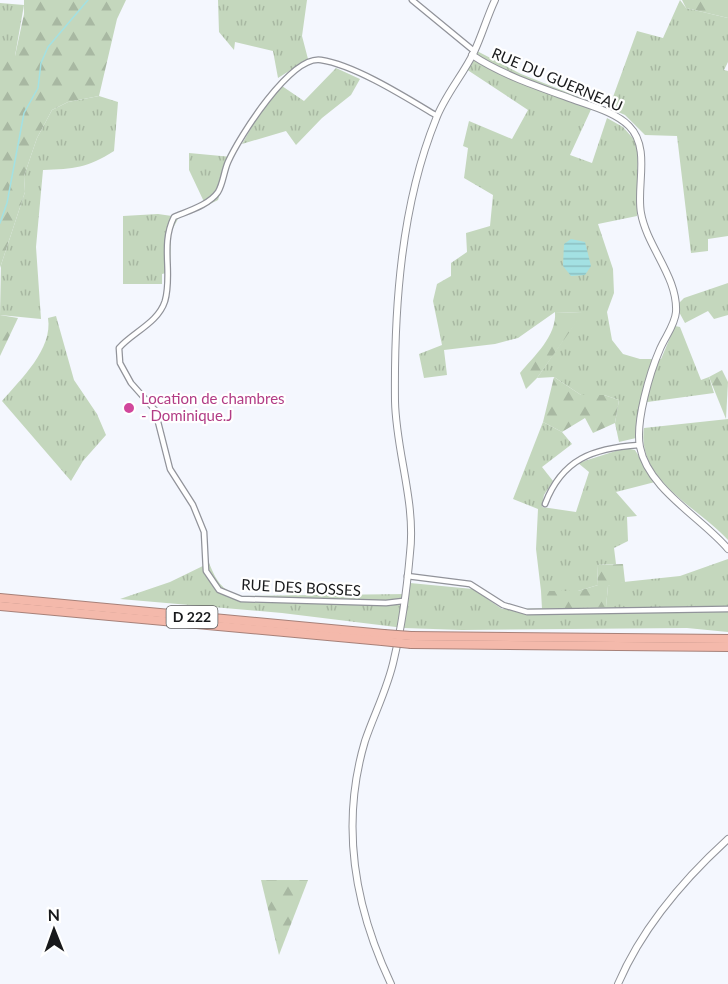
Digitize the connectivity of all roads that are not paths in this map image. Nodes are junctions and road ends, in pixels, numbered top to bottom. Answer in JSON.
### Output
{"nodes":[{"id":1,"x":412,"y":0,"type":"edge"},
{"id":2,"x":495,"y":0,"type":"edge"},
{"id":3,"x":473,"y":53,"type":"junction"},
{"id":4,"x":437,"y":116,"type":"junction"},
{"id":5,"x":639,"y":445,"type":"junction"},
{"id":6,"x":545,"y":504,"type":"dead end"},
{"id":7,"x":728,"y":549,"type":"edge"},
{"id":8,"x":407,"y":576,"type":"junction"},
{"id":9,"x":0,"y":598,"type":"edge"},
{"id":10,"x":403,"y":601,"type":"junction"},
{"id":11,"x":0,"y":606,"type":"edge"},
{"id":12,"x":728,"y":609,"type":"edge"},
{"id":13,"x":383,"y":637,"type":"junction"},
{"id":14,"x":725,"y":638,"type":"edge"},
{"id":15,"x":411,"y":640,"type":"junction"},
{"id":16,"x":728,"y":649,"type":"edge"},
{"id":17,"x":728,"y":839,"type":"edge"},
{"id":18,"x":391,"y":984,"type":"edge"},
{"id":19,"x":618,"y":984,"type":"edge"}],
"edges":[{"from":1,"to":3,"type":"street"},
{"from":2,"to":3,"type":"street"},
{"from":3,"to":4,"type":"street"},
{"from":3,"to":5,"type":"street","name":"RUE DU GUERNEAU"},
{"from":4,"to":8,"type":"street"},
{"from":4,"to":10,"type":"street","name":"RUE DES BOSSES"},
{"from":5,"to":6,"type":"street"},
{"from":5,"to":7,"type":"street"},
{"from":8,"to":10,"type":"street"},
{"from":8,"to":12,"type":"street"},
{"from":9,"to":13,"type":"highway","number":"D 222"},
{"from":10,"to":18,"type":"street"},
{"from":11,"to":13,"type":"highway","number":"D 222"},
{"from":13,"to":15,"type":"highway","number":"D 222","bridge":true},
{"from":14,"to":15,"type":"highway","number":"D 222"},
{"from":15,"to":16,"type":"highway","number":"D 222"},
{"from":17,"to":19,"type":"street"}]}
